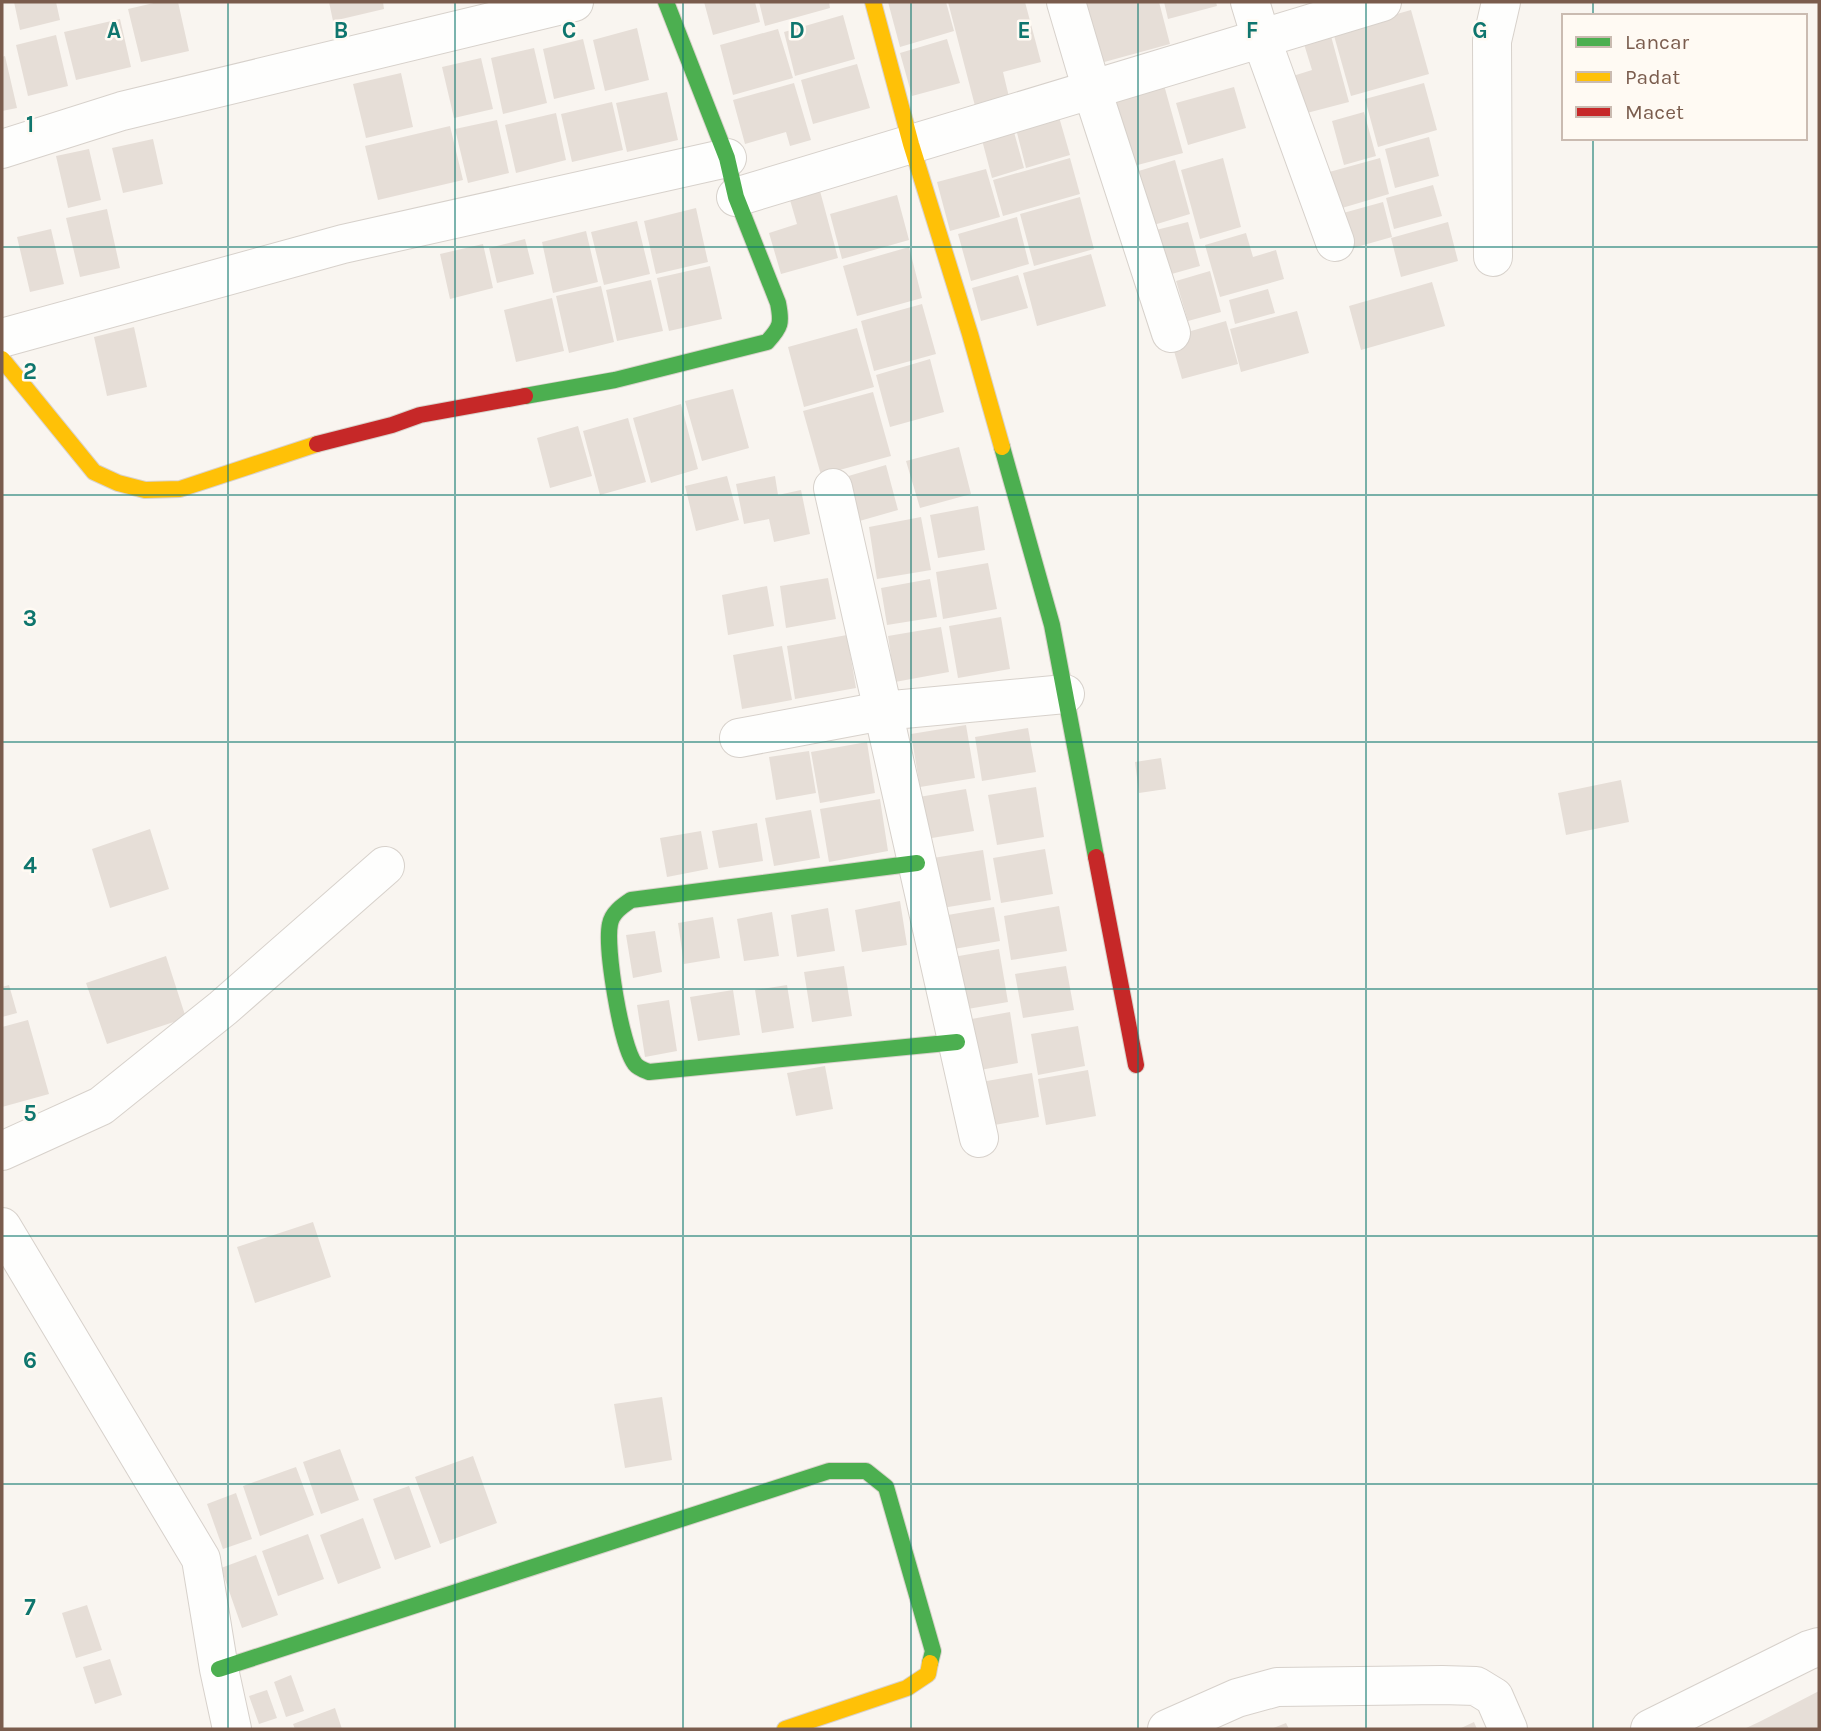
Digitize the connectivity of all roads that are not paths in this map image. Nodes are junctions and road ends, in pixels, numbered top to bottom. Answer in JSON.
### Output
{"nodes":[{"id":1,"x":574,"y":2,"type":"edge"},
{"id":2,"x":666,"y":2,"type":"edge"},
{"id":3,"x":873,"y":2,"type":"edge"},
{"id":4,"x":1066,"y":2,"type":"edge"},
{"id":5,"x":1250,"y":2,"type":"edge"},
{"id":6,"x":1382,"y":2,"type":"edge"},
{"id":7,"x":1501,"y":2,"type":"edge"},
{"id":8,"x":1261,"y":38,"type":"junction"},
{"id":9,"x":1092,"y":90,"type":"junction"},
{"id":10,"x":911,"y":144,"type":"junction"},
{"id":11,"x":2,"y":149,"type":"edge"},
{"id":12,"x":727,"y":158,"type":"junction"},
{"id":13,"x":736,"y":197,"type":"junction"},
{"id":14,"x":1335,"y":242,"type":"dead end"},
{"id":15,"x":1493,"y":257,"type":"dead end"},
{"id":16,"x":1171,"y":333,"type":"dead end"},
{"id":17,"x":2,"y":338,"type":"edge"},
{"id":18,"x":2,"y":359,"type":"edge"},
{"id":19,"x":833,"y":488,"type":"dead end"},
{"id":20,"x":1065,"y":694,"type":"junction"},
{"id":21,"x":883,"y":711,"type":"junction"},
{"id":22,"x":739,"y":738,"type":"dead end"},
{"id":23,"x":917,"y":863,"type":"junction"},
{"id":24,"x":385,"y":866,"type":"dead end"},
{"id":25,"x":957,"y":1042,"type":"junction"},
{"id":26,"x":1136,"y":1065,"type":"dead end"},
{"id":27,"x":979,"y":1138,"type":"dead end"},
{"id":28,"x":2,"y":1151,"type":"edge"},
{"id":29,"x":2,"y":1227,"type":"edge"},
{"id":30,"x":1819,"y":1647,"type":"edge"},
{"id":31,"x":219,"y":1669,"type":"junction"},
{"id":32,"x":232,"y":1729,"type":"edge"},
{"id":33,"x":785,"y":1729,"type":"edge"},
{"id":34,"x":1167,"y":1729,"type":"edge"},
{"id":35,"x":1508,"y":1729,"type":"edge"},
{"id":36,"x":1650,"y":1729,"type":"edge"}],
"edges":[{"from":1,"to":11,"type":"street"},
{"from":2,"to":12,"type":"street"},
{"from":3,"to":10,"type":"street"},
{"from":4,"to":9,"type":"street"},
{"from":5,"to":8,"type":"street"},
{"from":6,"to":8,"type":"street"},
{"from":7,"to":15,"type":"street"},
{"from":8,"to":9,"type":"street"},
{"from":8,"to":14,"type":"street"},
{"from":9,"to":10,"type":"street"},
{"from":9,"to":16,"type":"street"},
{"from":10,"to":13,"type":"street"},
{"from":10,"to":20,"type":"street"},
{"from":12,"to":13,"type":"street"},
{"from":12,"to":17,"type":"street"},
{"from":13,"to":18,"type":"street"},
{"from":19,"to":21,"type":"street"},
{"from":20,"to":21,"type":"street"},
{"from":20,"to":26,"type":"street"},
{"from":21,"to":22,"type":"street"},
{"from":21,"to":23,"type":"street"},
{"from":23,"to":25,"type":"street"},
{"from":23,"to":25,"type":"street"},
{"from":24,"to":28,"type":"street"},
{"from":25,"to":27,"type":"street"},
{"from":29,"to":31,"type":"street"},
{"from":30,"to":36,"type":"street"},
{"from":31,"to":32,"type":"street"},
{"from":31,"to":33,"type":"street"},
{"from":34,"to":35,"type":"street"}]}
